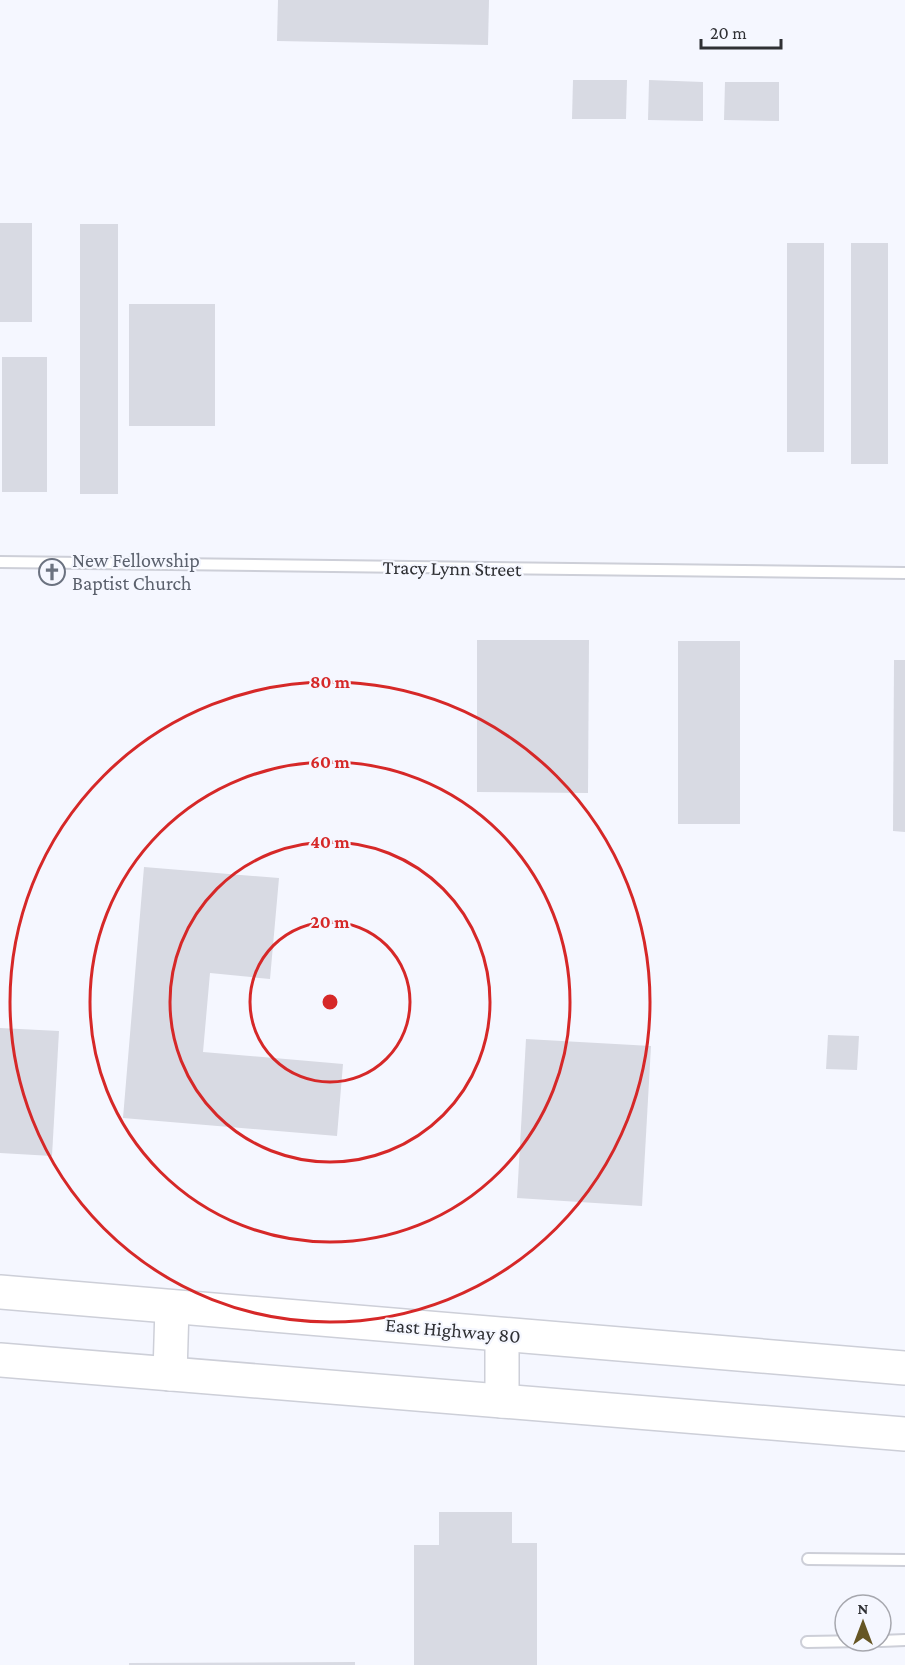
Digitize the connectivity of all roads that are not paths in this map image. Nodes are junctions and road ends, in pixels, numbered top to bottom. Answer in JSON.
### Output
{"nodes":[{"id":1,"x":0,"y":562,"type":"edge"},
{"id":2,"x":905,"y":573,"type":"edge"},
{"id":3,"x":0,"y":1293,"type":"edge"},
{"id":4,"x":171,"y":1307,"type":"junction"},
{"id":5,"x":502,"y":1335,"type":"junction"},
{"id":6,"x":0,"y":1360,"type":"edge"},
{"id":7,"x":905,"y":1368,"type":"edge"},
{"id":8,"x":170,"y":1374,"type":"junction"},
{"id":9,"x":502,"y":1401,"type":"junction"},
{"id":10,"x":905,"y":1434,"type":"edge"},
{"id":11,"x":808,"y":1559,"type":"dead end"},
{"id":12,"x":905,"y":1560,"type":"edge"},
{"id":13,"x":807,"y":1642,"type":"dead end"},
{"id":14,"x":833,"y":1642,"type":"edge"}],
"edges":[{"from":1,"to":2,"type":"lane","name":"Tracy Lynn Street"},
{"from":3,"to":4,"type":"main road","name":"East Highway 80"},
{"from":4,"to":5,"type":"main road","name":"East Highway 80"},
{"from":4,"to":8,"type":"main road"},
{"from":5,"to":7,"type":"main road","name":"East Highway 80"},
{"from":5,"to":9,"type":"main road"},
{"from":6,"to":8,"type":"main road"},
{"from":8,"to":9,"type":"main road"},
{"from":9,"to":10,"type":"main road"},
{"from":11,"to":12,"type":"lane"},
{"from":13,"to":14,"type":"lane"}]}
